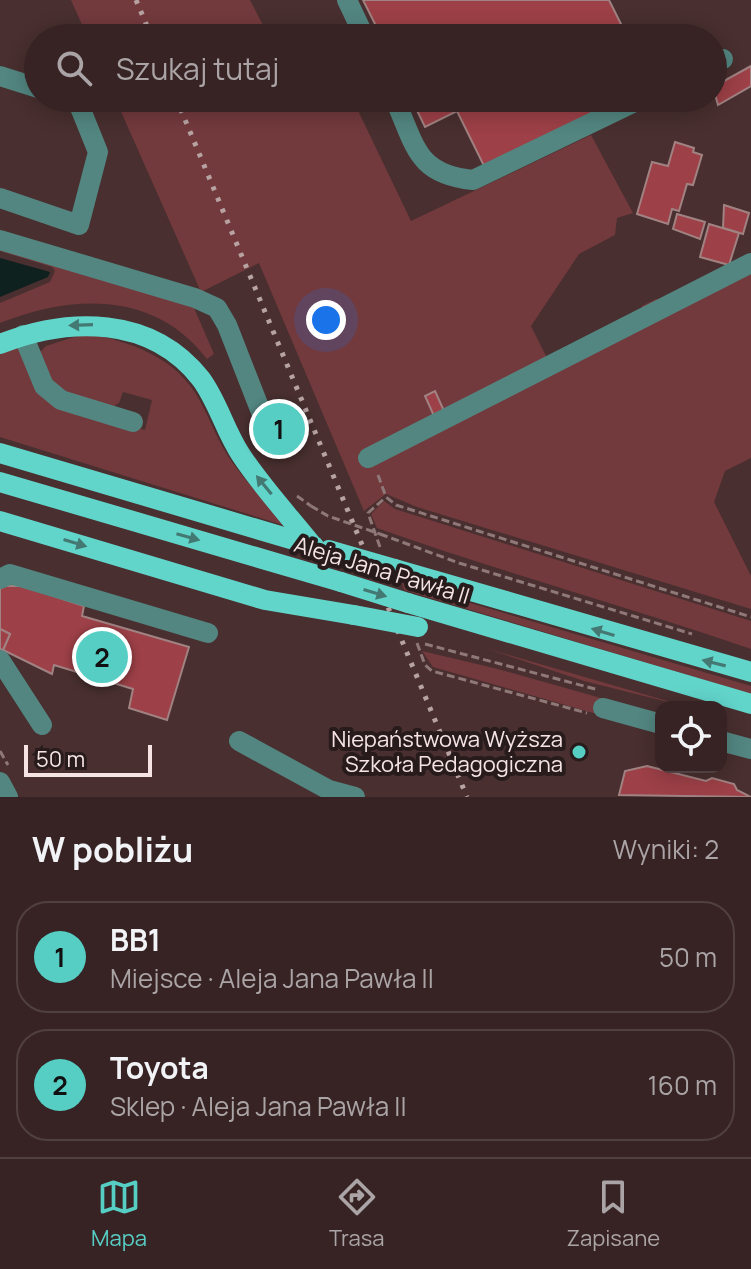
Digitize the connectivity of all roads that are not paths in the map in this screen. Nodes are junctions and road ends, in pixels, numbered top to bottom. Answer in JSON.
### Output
{"nodes":[{"id":1,"x":347,"y":0,"type":"edge"},
{"id":2,"x":358,"y":24,"type":"edge"},
{"id":3,"x":0,"y":76,"type":"edge"},
{"id":4,"x":24,"y":84,"type":"edge"},
{"id":5,"x":82,"y":112,"type":"edge"},
{"id":6,"x":401,"y":112,"type":"edge"},
{"id":7,"x":614,"y":112,"type":"edge"},
{"id":8,"x":0,"y":198,"type":"edge"},
{"id":9,"x":0,"y":240,"type":"edge"},
{"id":10,"x":751,"y":263,"type":"edge"},
{"id":11,"x":23,"y":335,"type":"junction"},
{"id":12,"x":0,"y":344,"type":"edge"},
{"id":13,"x":261,"y":412,"type":"dead end"},
{"id":14,"x":133,"y":422,"type":"dead end"},
{"id":15,"x":6,"y":455,"type":"edge"},
{"id":16,"x":368,"y":458,"type":"road end"},
{"id":17,"x":3,"y":483,"type":"edge"},
{"id":18,"x":0,"y":521,"type":"edge"},
{"id":19,"x":321,"y":548,"type":"junction"},
{"id":20,"x":0,"y":579,"type":"edge"},
{"id":21,"x":478,"y":624,"type":"junction"},
{"id":22,"x":208,"y":633,"type":"dead end"},
{"id":23,"x":0,"y":660,"type":"edge"},
{"id":24,"x":751,"y":672,"type":"edge"},
{"id":25,"x":751,"y":704,"type":"edge"},
{"id":26,"x":604,"y":706,"type":"road end"},
{"id":27,"x":655,"y":722,"type":"edge"},
{"id":28,"x":42,"y":725,"type":"dead end"},
{"id":29,"x":239,"y":741,"type":"dead end"},
{"id":30,"x":727,"y":743,"type":"edge"},
{"id":31,"x":751,"y":749,"type":"edge"},
{"id":32,"x":0,"y":782,"type":"edge"},
{"id":33,"x":8,"y":797,"type":"edge"},
{"id":34,"x":355,"y":797,"type":"edge"}],
"edges":[{"from":1,"to":2,"type":"street"},
{"from":3,"to":4,"type":"street"},
{"from":5,"to":8,"type":"street"},
{"from":6,"to":7,"type":"street"},
{"from":9,"to":13,"type":"street"},
{"from":10,"to":16,"type":"street"},
{"from":11,"to":12,"type":"main road"},
{"from":11,"to":14,"type":"street"},
{"from":19,"to":11,"type":"main road","one_way":true},
{"from":15,"to":19,"type":"main road","name":"Aleja Jana Pawła II"},
{"from":17,"to":21,"type":"main road","name":"Aleja Jana Pawła II","one_way":true,"bridge":true},
{"from":18,"to":21,"type":"main road","one_way":true,"bridge":true},
{"from":24,"to":19,"type":"main road","name":"Aleja Jana Pawła II","one_way":true,"bridge":true},
{"from":20,"to":22,"type":"street"},
{"from":21,"to":25,"type":"main road","name":"Aleja Jana Pawła II"},
{"from":23,"to":28,"type":"street"},
{"from":26,"to":27,"type":"street"},
{"from":29,"to":34,"type":"street"},
{"from":30,"to":31,"type":"street"},
{"from":32,"to":33,"type":"street"}]}
